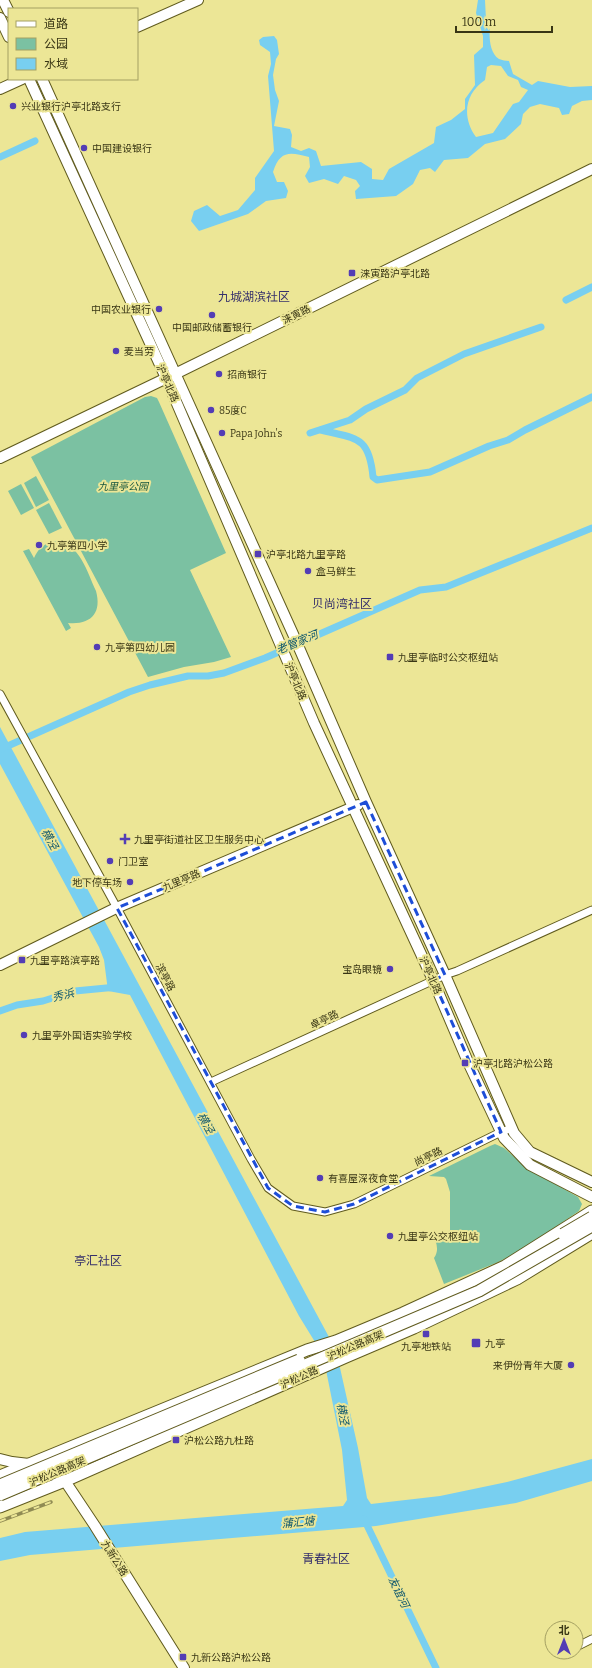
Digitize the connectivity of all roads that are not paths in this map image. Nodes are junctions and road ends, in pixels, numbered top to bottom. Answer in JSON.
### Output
{"nodes":[{"id":1,"x":3,"y":0,"type":"edge"},
{"id":2,"x":198,"y":0,"type":"edge"},
{"id":3,"x":8,"y":10,"type":"edge"},
{"id":4,"x":0,"y":18,"type":"edge"},
{"id":5,"x":138,"y":27,"type":"edge"},
{"id":6,"x":8,"y":35,"type":"edge"},
{"id":7,"x":20,"y":80,"type":"edge"},
{"id":8,"x":29,"y":80,"type":"edge"},
{"id":9,"x":42,"y":80,"type":"edge"},
{"id":10,"x":0,"y":89,"type":"edge"},
{"id":11,"x":592,"y":169,"type":"edge"},
{"id":12,"x":176,"y":374,"type":"junction"},
{"id":13,"x":166,"y":378,"type":"junction"},
{"id":14,"x":0,"y":458,"type":"edge"},
{"id":15,"x":0,"y":694,"type":"edge"},
{"id":16,"x":366,"y":802,"type":"junction"},
{"id":17,"x":353,"y":808,"type":"junction"},
{"id":18,"x":117,"y":908,"type":"junction"},
{"id":19,"x":592,"y":910,"type":"edge"},
{"id":20,"x":0,"y":965,"type":"edge"},
{"id":21,"x":445,"y":974,"type":"junction"},
{"id":22,"x":433,"y":980,"type":"junction"},
{"id":23,"x":211,"y":1082,"type":"junction"},
{"id":24,"x":512,"y":1128,"type":"junction"},
{"id":25,"x":501,"y":1132,"type":"junction"},
{"id":26,"x":592,"y":1182,"type":"edge"},
{"id":27,"x":592,"y":1197,"type":"edge"},
{"id":28,"x":354,"y":1204,"type":"joint"},
{"id":29,"x":592,"y":1211,"type":"edge"},
{"id":30,"x":592,"y":1217,"type":"edge"},
{"id":31,"x":592,"y":1226,"type":"edge"},
{"id":32,"x":592,"y":1233,"type":"edge"},
{"id":33,"x":0,"y":1459,"type":"edge"},
{"id":34,"x":30,"y":1464,"type":"junction"},
{"id":35,"x":0,"y":1476,"type":"edge"},
{"id":36,"x":65,"y":1481,"type":"junction"},
{"id":37,"x":0,"y":1485,"type":"edge"},
{"id":38,"x":0,"y":1495,"type":"edge"},
{"id":39,"x":0,"y":1507,"type":"edge"},
{"id":40,"x":184,"y":1668,"type":"edge"}],
"edges":[{"from":1,"to":3,"type":"street"},
{"from":2,"to":5,"type":"street"},
{"from":4,"to":6,"type":"street"},
{"from":7,"to":10,"type":"street"},
{"from":8,"to":13,"type":"street","name":"沪亭北路"},
{"from":9,"to":12,"type":"street","name":"沪亭北路"},
{"from":11,"to":12,"type":"street","name":"涞寅路"},
{"from":12,"to":13,"type":"street","name":"涞寅路"},
{"from":12,"to":16,"type":"street","name":"沪亭北路"},
{"from":13,"to":14,"type":"street","name":"涞寅路"},
{"from":13,"to":17,"type":"street","name":"沪亭北路"},
{"from":15,"to":18,"type":"street","name":"滨亭路"},
{"from":16,"to":17,"type":"street","name":"九里亭路"},
{"from":16,"to":21,"type":"street","name":"沪亭北路"},
{"from":17,"to":18,"type":"street","name":"九里亭路"},
{"from":17,"to":22,"type":"street","name":"沪亭北路"},
{"from":18,"to":20,"type":"street","name":"九里亭路"},
{"from":18,"to":23,"type":"street","name":"滨亭路"},
{"from":19,"to":21,"type":"street","name":"卓亭路"},
{"from":21,"to":22,"type":"street","name":"卓亭路"},
{"from":21,"to":24,"type":"street","name":"沪亭北路"},
{"from":22,"to":23,"type":"street","name":"卓亭路"},
{"from":22,"to":25,"type":"street","name":"沪亭北路"},
{"from":23,"to":28,"type":"street","name":"滨亭路"},
{"from":24,"to":25,"type":"street","name":"尚亭路"},
{"from":24,"to":26,"type":"street","name":"沪亭北路"},
{"from":25,"to":27,"type":"street","name":"沪亭北路"},
{"from":25,"to":28,"type":"street","name":"尚亭路"},
{"from":29,"to":34,"type":"main road","name":"沪松公路"},
{"from":30,"to":37,"type":"main road","name":"沪松公路高架","bridge":true},
{"from":31,"to":38,"type":"main road","name":"沪松公路高架","bridge":true},
{"from":32,"to":36,"type":"main road","name":"沪松公路"},
{"from":33,"to":34,"type":"street","name":"九新公路"},
{"from":34,"to":35,"type":"main road","name":"沪松公路"},
{"from":34,"to":36,"type":"street","name":"九新公路"},
{"from":36,"to":39,"type":"main road","name":"沪松公路"},
{"from":36,"to":40,"type":"street","name":"九新公路"}]}
